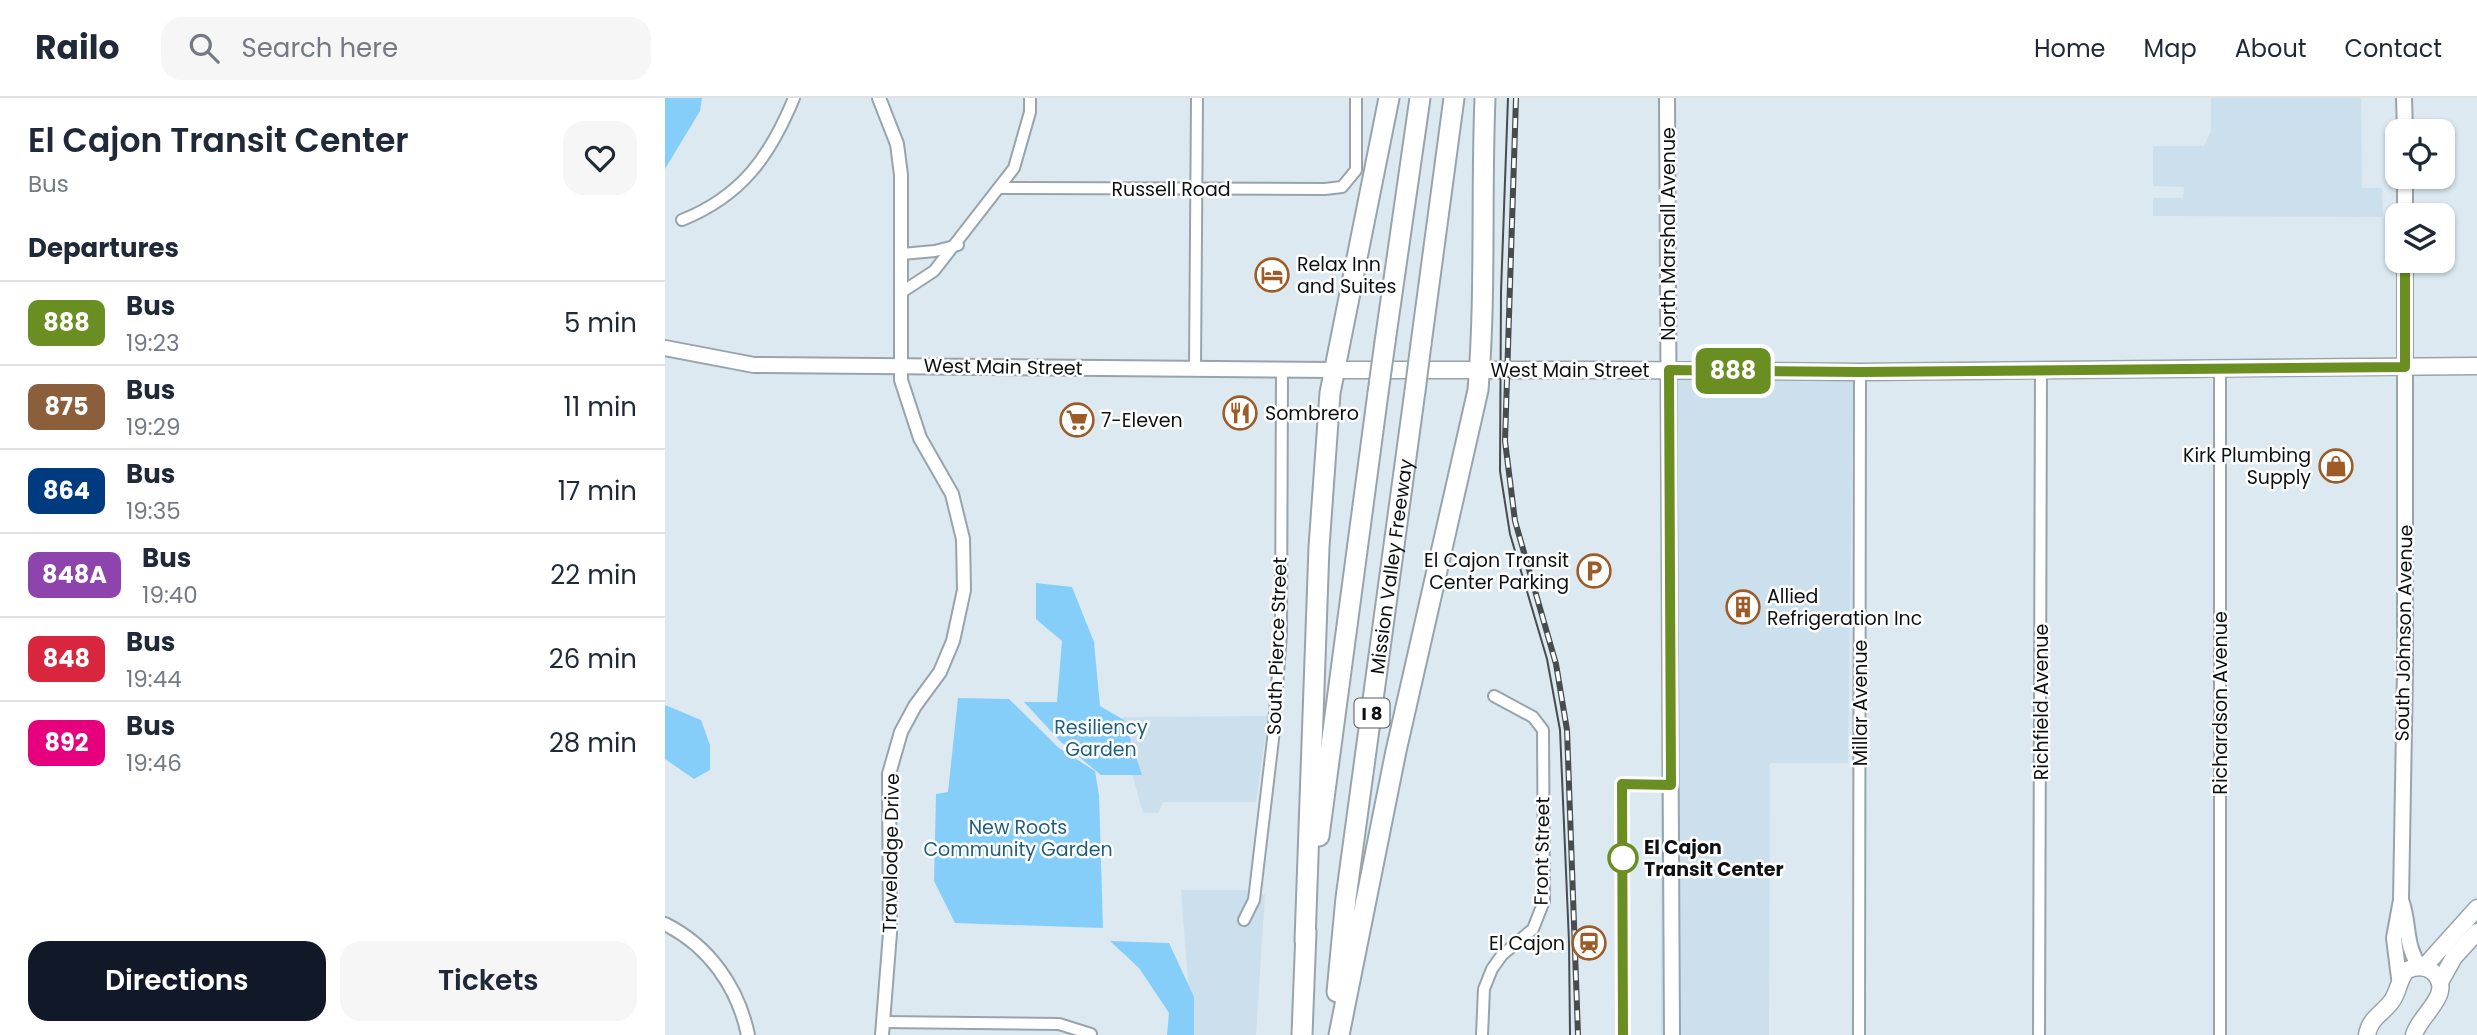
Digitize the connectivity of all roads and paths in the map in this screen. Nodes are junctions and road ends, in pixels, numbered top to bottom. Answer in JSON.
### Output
{"nodes":[{"id":1,"x":794,"y":98,"type":"edge"},
{"id":2,"x":879,"y":98,"type":"edge"},
{"id":3,"x":1030,"y":98,"type":"edge"},
{"id":4,"x":1197,"y":98,"type":"edge"},
{"id":5,"x":1356,"y":98,"type":"edge"},
{"id":6,"x":1389,"y":98,"type":"edge"},
{"id":7,"x":1420,"y":98,"type":"edge"},
{"id":8,"x":1454,"y":98,"type":"edge"},
{"id":9,"x":1485,"y":98,"type":"edge"},
{"id":10,"x":1667,"y":98,"type":"edge"},
{"id":11,"x":2405,"y":98,"type":"edge"},
{"id":12,"x":2405,"y":119,"type":"edge"},
{"id":13,"x":1000,"y":188,"type":"junction"},
{"id":14,"x":1198,"y":190,"type":"junction"},
{"id":15,"x":682,"y":220,"type":"dead end"},
{"id":16,"x":958,"y":244,"type":"junction"},
{"id":17,"x":902,"y":254,"type":"junction"},
{"id":18,"x":2405,"y":273,"type":"edge"},
{"id":19,"x":902,"y":292,"type":"junction"},
{"id":20,"x":665,"y":348,"type":"edge"},
{"id":21,"x":899,"y":365,"type":"junction"},
{"id":22,"x":2477,"y":366,"type":"edge"},
{"id":23,"x":2405,"y":367,"type":"junction"},
{"id":24,"x":2041,"y":368,"type":"junction"},
{"id":25,"x":1195,"y":369,"type":"junction"},
{"id":26,"x":1282,"y":369,"type":"junction"},
{"id":27,"x":1333,"y":370,"type":"junction"},
{"id":28,"x":1480,"y":370,"type":"junction"},
{"id":29,"x":1669,"y":370,"type":"junction"},
{"id":30,"x":2220,"y":370,"type":"junction"},
{"id":31,"x":1860,"y":372,"type":"junction"},
{"id":32,"x":1494,"y":696,"type":"dead end"},
{"id":33,"x":2401,"y":900,"type":"junction"},
{"id":34,"x":2477,"y":908,"type":"edge"},
{"id":35,"x":1244,"y":920,"type":"dead end"},
{"id":36,"x":665,"y":924,"type":"edge"},
{"id":37,"x":2477,"y":932,"type":"edge"},
{"id":38,"x":1305,"y":942,"type":"junction"},
{"id":39,"x":2422,"y":967,"type":"junction"},
{"id":40,"x":2399,"y":978,"type":"junction"},
{"id":41,"x":2440,"y":982,"type":"junction"},
{"id":42,"x":882,"y":1028,"type":"edge"},
{"id":43,"x":979,"y":1029,"type":"edge"},
{"id":44,"x":1091,"y":1034,"type":"edge"},
{"id":45,"x":748,"y":1035,"type":"edge"},
{"id":46,"x":1302,"y":1035,"type":"edge"},
{"id":47,"x":1333,"y":1035,"type":"edge"},
{"id":48,"x":1339,"y":1035,"type":"edge"},
{"id":49,"x":1482,"y":1035,"type":"edge"},
{"id":50,"x":1672,"y":1035,"type":"edge"},
{"id":51,"x":1859,"y":1035,"type":"edge"},
{"id":52,"x":2039,"y":1035,"type":"edge"},
{"id":53,"x":2220,"y":1035,"type":"edge"},
{"id":54,"x":2367,"y":1035,"type":"edge"},
{"id":55,"x":2414,"y":1035,"type":"edge"}],
"edges":[{"from":1,"to":15,"type":"street"},
{"from":2,"to":17,"type":"street","name":"Travelodge Drive"},
{"from":3,"to":13,"type":"street"},
{"from":4,"to":14,"type":"street"},
{"from":5,"to":14,"type":"street","name":"Russell Road"},
{"from":6,"to":27,"type":"highway"},
{"from":7,"to":38,"type":"highway","name":"Mission Valley Freeway","number":"I 8","bridge":true},
{"from":8,"to":47,"type":"highway","name":"Mission Valley Freeway","number":"I 8","bridge":true},
{"from":9,"to":28,"type":"highway"},
{"from":10,"to":29,"type":"main road","name":"North Marshall Avenue"},
{"from":11,"to":12,"type":"main road"},
{"from":13,"to":14,"type":"street","name":"Russell Road"},
{"from":13,"to":16,"type":"street"},
{"from":14,"to":25,"type":"street"},
{"from":16,"to":17,"type":"street"},
{"from":16,"to":19,"type":"street"},
{"from":17,"to":19,"type":"street","name":"Travelodge Drive"},
{"from":18,"to":23,"type":"main road","name":"South Johnson Avenue"},
{"from":19,"to":21,"type":"street","name":"Travelodge Drive"},
{"from":20,"to":21,"type":"main road","name":"West Main Street"},
{"from":21,"to":25,"type":"main road","name":"West Main Street"},
{"from":21,"to":42,"type":"street","name":"Travelodge Drive"},
{"from":22,"to":23,"type":"main road","name":"West Main Street"},
{"from":23,"to":30,"type":"main road","name":"West Main Street"},
{"from":23,"to":33,"type":"main road","name":"South Johnson Avenue"},
{"from":24,"to":30,"type":"main road","name":"West Main Street"},
{"from":24,"to":31,"type":"main road","name":"West Main Street"},
{"from":24,"to":52,"type":"street","name":"Richfield Avenue"},
{"from":25,"to":26,"type":"main road","name":"West Main Street"},
{"from":26,"to":27,"type":"main road","name":"West Main Street"},
{"from":26,"to":35,"type":"street","name":"South Pierce Street"},
{"from":27,"to":28,"type":"main road","name":"West Main Street"},
{"from":27,"to":38,"type":"highway"},
{"from":28,"to":29,"type":"main road","name":"West Main Street"},
{"from":28,"to":48,"type":"highway"},
{"from":29,"to":31,"type":"main road","name":"West Main Street"},
{"from":29,"to":50,"type":"main road","name":"North Marshall Avenue"},
{"from":30,"to":53,"type":"street","name":"Richardson Avenue"},
{"from":31,"to":51,"type":"street","name":"Millar Avenue"},
{"from":32,"to":49,"type":"street","name":"Front Street"},
{"from":33,"to":39,"type":"main road","name":"South Johnson Avenue"},
{"from":33,"to":40,"type":"main road","name":"South Johnson Avenue"},
{"from":34,"to":39,"type":"main road"},
{"from":36,"to":45,"type":"street"},
{"from":37,"to":41,"type":"main road"},
{"from":38,"to":46,"type":"highway","name":"Mission Valley Freeway","number":"I 8"},
{"from":39,"to":40,"type":"main road"},
{"from":39,"to":41,"type":"main road"},
{"from":40,"to":54,"type":"main road"},
{"from":41,"to":55,"type":"main road"},
{"from":42,"to":43,"type":"street"},
{"from":43,"to":44,"type":"street"}]}
